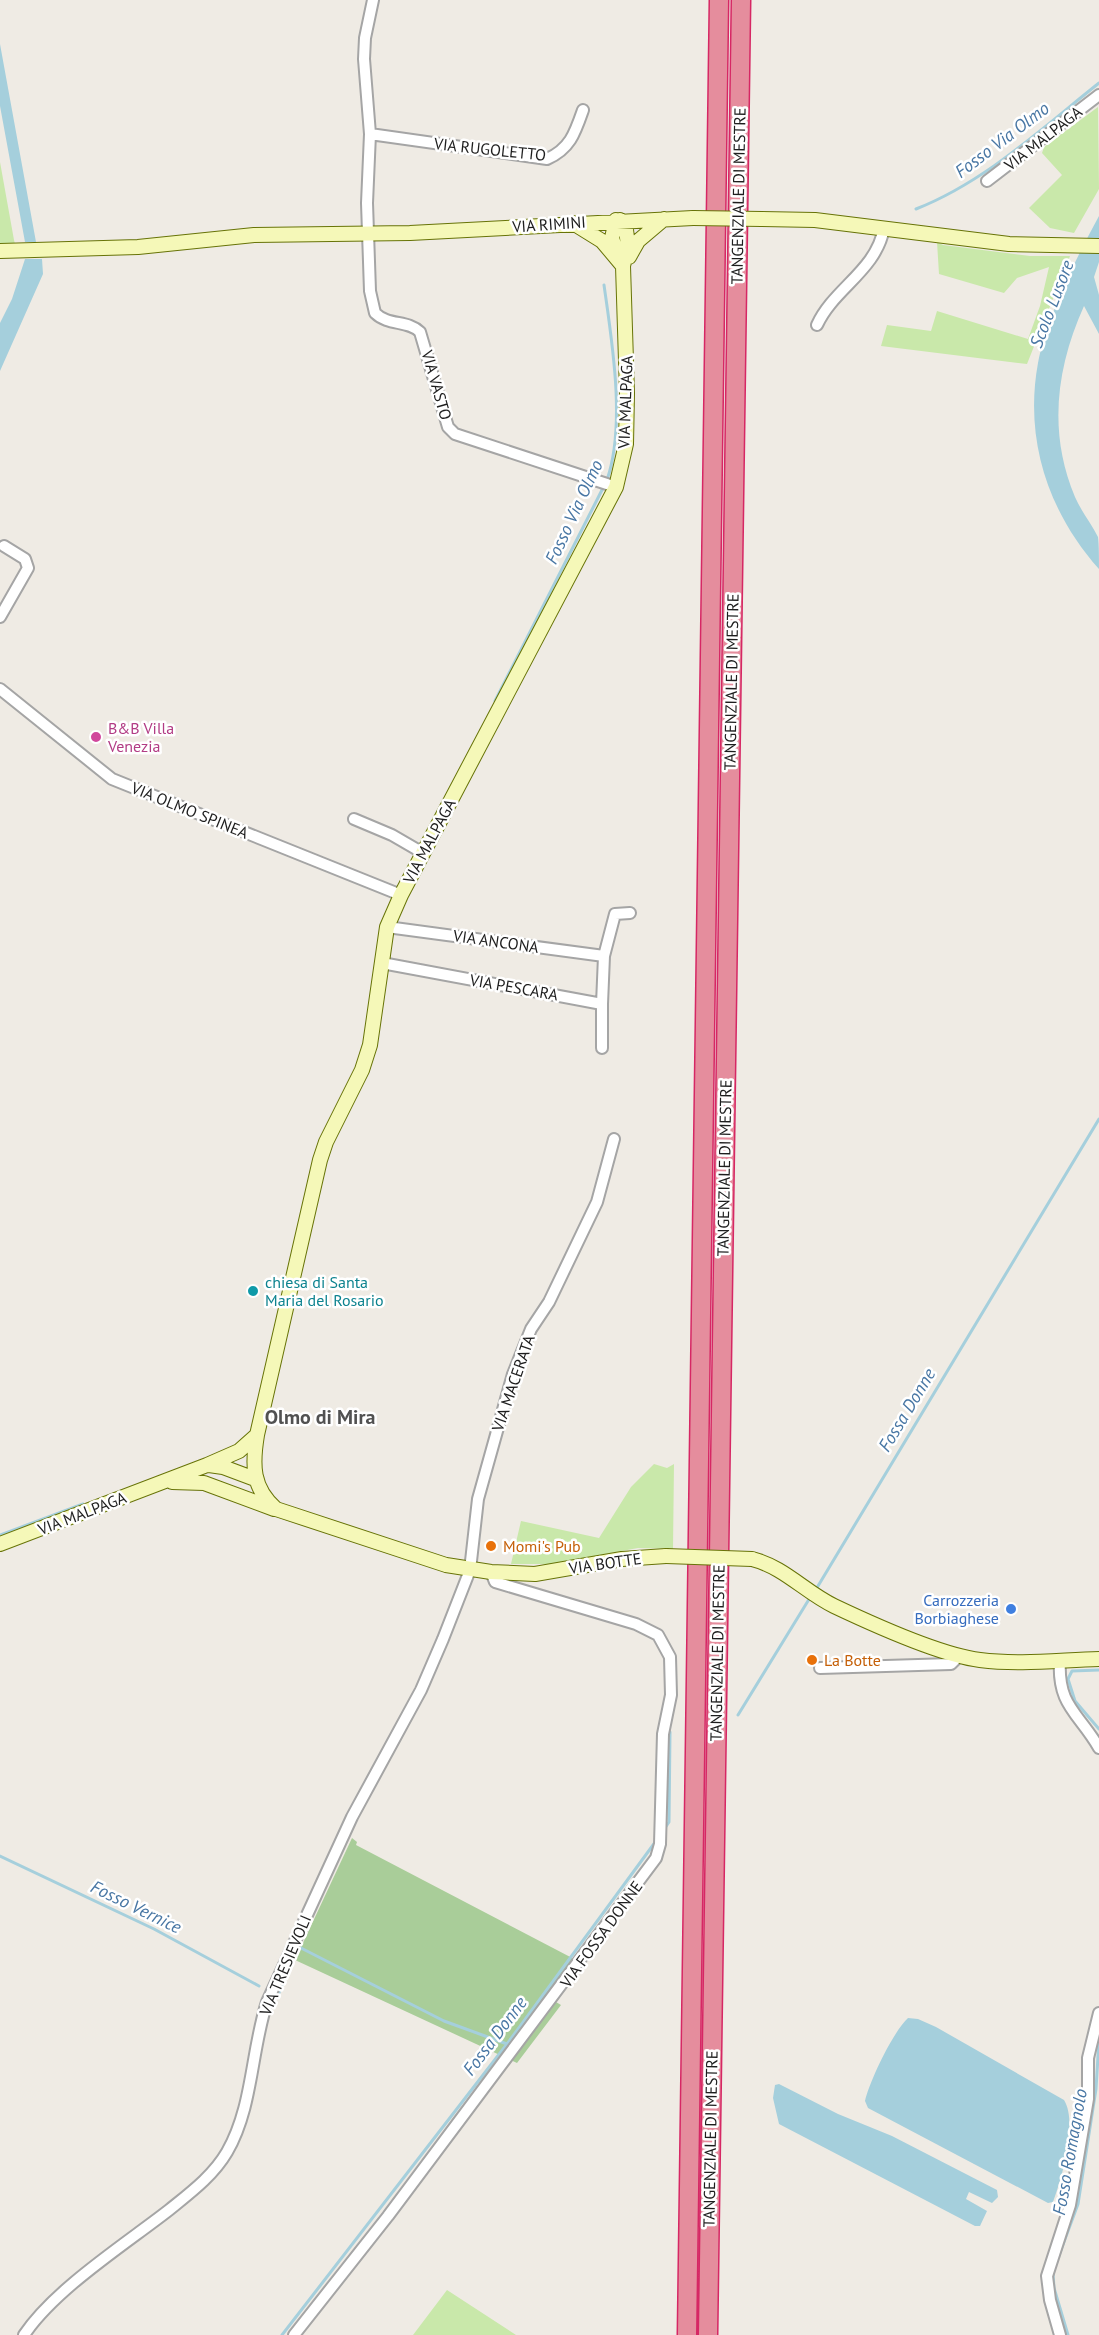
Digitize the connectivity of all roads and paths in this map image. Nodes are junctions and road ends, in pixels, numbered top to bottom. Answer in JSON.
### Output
{"nodes":[{"id":1,"x":373,"y":0,"type":"edge"},
{"id":2,"x":719,"y":0,"type":"edge"},
{"id":3,"x":741,"y":0,"type":"edge"},
{"id":4,"x":1099,"y":95,"type":"edge"},
{"id":5,"x":583,"y":111,"type":"dead end"},
{"id":6,"x":370,"y":134,"type":"junction"},
{"id":7,"x":987,"y":181,"type":"dead end"},
{"id":8,"x":664,"y":219,"type":"junction"},
{"id":9,"x":618,"y":220,"type":"junction"},
{"id":10,"x":572,"y":223,"type":"junction"},
{"id":11,"x":884,"y":228,"type":"junction"},
{"id":12,"x":368,"y":234,"type":"junction"},
{"id":13,"x":1099,"y":246,"type":"edge"},
{"id":14,"x":0,"y":251,"type":"edge"},
{"id":15,"x":623,"y":266,"type":"junction"},
{"id":16,"x":817,"y":325,"type":"dead end"},
{"id":17,"x":609,"y":484,"type":"junction"},
{"id":18,"x":4,"y":546,"type":"dead end"},
{"id":19,"x":0,"y":617,"type":"edge"},
{"id":20,"x":0,"y":689,"type":"edge"},
{"id":21,"x":354,"y":819,"type":"dead end"},
{"id":22,"x":423,"y":853,"type":"junction"},
{"id":23,"x":401,"y":895,"type":"junction"},
{"id":24,"x":630,"y":913,"type":"dead end"},
{"id":25,"x":387,"y":927,"type":"junction"},
{"id":26,"x":604,"y":956,"type":"junction"},
{"id":27,"x":382,"y":963,"type":"junction"},
{"id":28,"x":602,"y":1004,"type":"junction"},
{"id":29,"x":602,"y":1048,"type":"dead end"},
{"id":30,"x":614,"y":1139,"type":"dead end"},
{"id":31,"x":256,"y":1435,"type":"junction"},
{"id":32,"x":207,"y":1465,"type":"junction"},
{"id":33,"x":255,"y":1479,"type":"junction"},
{"id":34,"x":164,"y":1482,"type":"junction"},
{"id":35,"x":226,"y":1492,"type":"junction"},
{"id":36,"x":276,"y":1509,"type":"junction"},
{"id":37,"x":0,"y":1544,"type":"edge"},
{"id":38,"x":470,"y":1570,"type":"junction"},
{"id":39,"x":491,"y":1572,"type":"junction"},
{"id":40,"x":959,"y":1656,"type":"junction"},
{"id":41,"x":1099,"y":1659,"type":"edge"},
{"id":42,"x":1059,"y":1660,"type":"junction"},
{"id":43,"x":820,"y":1668,"type":"dead end"},
{"id":44,"x":1099,"y":1749,"type":"edge"},
{"id":45,"x":1099,"y":2013,"type":"edge"},
{"id":46,"x":24,"y":2335,"type":"edge"},
{"id":47,"x":294,"y":2335,"type":"edge"},
{"id":48,"x":687,"y":2335,"type":"edge"},
{"id":49,"x":708,"y":2335,"type":"edge"},
{"id":50,"x":1060,"y":2335,"type":"edge"}],
"edges":[{"from":1,"to":6,"type":"street"},
{"from":2,"to":48,"type":"highway","name":"TANGENZIALE DI MESTRE"},
{"from":3,"to":49,"type":"highway","name":"TANGENZIALE DI MESTRE"},
{"from":4,"to":7,"type":"street","name":"VIA MALPAGA"},
{"from":5,"to":6,"type":"street","name":"VIA RUGOLETTO"},
{"from":6,"to":12,"type":"street"},
{"from":8,"to":9,"type":"street","name":"VIA RIMINI"},
{"from":8,"to":11,"type":"street","name":"VIA RIMINI","bridge":true},
{"from":8,"to":15,"type":"street"},
{"from":9,"to":10,"type":"street","name":"VIA RIMINI"},
{"from":9,"to":15,"type":"street","name":"VIA MALPAGA"},
{"from":10,"to":12,"type":"street","name":"VIA RIMINI"},
{"from":10,"to":15,"type":"street"},
{"from":11,"to":13,"type":"street","name":"VIA RIMINI"},
{"from":11,"to":16,"type":"street"},
{"from":12,"to":14,"type":"street","name":"VIA RIMINI"},
{"from":12,"to":17,"type":"street","name":"VIA VASTO"},
{"from":15,"to":17,"type":"street","name":"VIA MALPAGA"},
{"from":17,"to":22,"type":"street","name":"VIA MALPAGA"},
{"from":18,"to":19,"type":"street"},
{"from":20,"to":23,"type":"street","name":"VIA OLMO SPINEA"},
{"from":21,"to":22,"type":"street"},
{"from":22,"to":23,"type":"street","name":"VIA MALPAGA"},
{"from":23,"to":25,"type":"street","name":"VIA MALPAGA"},
{"from":24,"to":26,"type":"street"},
{"from":25,"to":26,"type":"street","name":"VIA ANCONA"},
{"from":25,"to":27,"type":"street","name":"VIA MALPAGA"},
{"from":26,"to":28,"type":"street"},
{"from":27,"to":28,"type":"street","name":"VIA PESCARA"},
{"from":27,"to":31,"type":"street","name":"VIA MALPAGA"},
{"from":28,"to":29,"type":"street"},
{"from":30,"to":38,"type":"street","name":"VIA MACERATA"},
{"from":31,"to":32,"type":"street","name":"VIA MALPAGA"},
{"from":31,"to":33,"type":"street","name":"VIA MALPAGA"},
{"from":32,"to":33,"type":"street"},
{"from":32,"to":34,"type":"street","name":"VIA MALPAGA"},
{"from":33,"to":35,"type":"street"},
{"from":33,"to":36,"type":"street"},
{"from":34,"to":35,"type":"street","name":"VIA MALPAGA"},
{"from":34,"to":37,"type":"street","name":"VIA MALPAGA"},
{"from":35,"to":36,"type":"street","name":"VIA MALPAGA"},
{"from":36,"to":38,"type":"street","name":"VIA BOTTE"},
{"from":38,"to":39,"type":"street","name":"VIA BOTTE"},
{"from":38,"to":46,"type":"street","name":"VIA TRESIEVOLI"},
{"from":39,"to":40,"type":"street","name":"VIA BOTTE","bridge":true},
{"from":39,"to":47,"type":"street","name":"VIA FOSSA DONNE"},
{"from":40,"to":42,"type":"street","name":"VIA BOTTE"},
{"from":40,"to":43,"type":"street","name":"VIA BOTTE"},
{"from":41,"to":42,"type":"street","name":"VIA BOTTE"},
{"from":42,"to":44,"type":"street"},
{"from":45,"to":50,"type":"street"}]}
